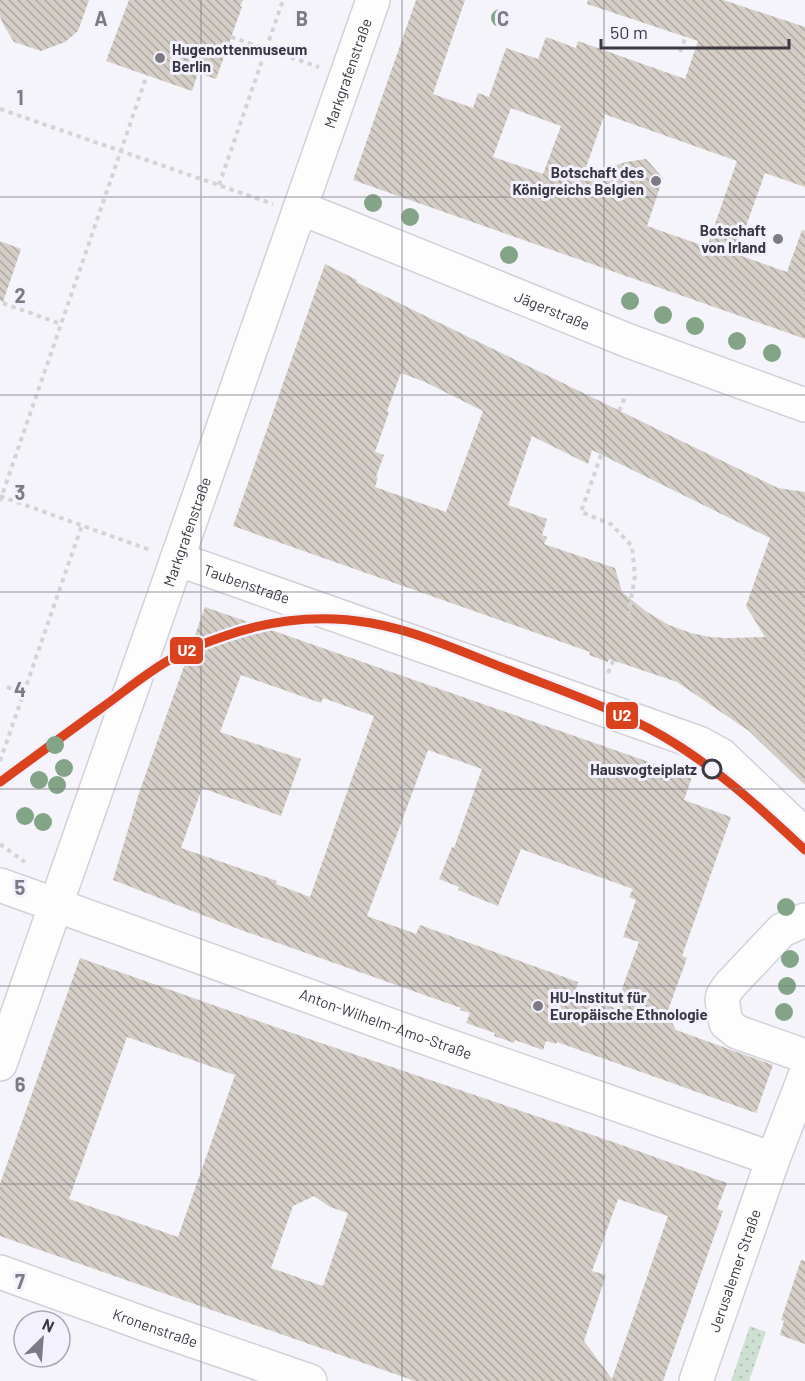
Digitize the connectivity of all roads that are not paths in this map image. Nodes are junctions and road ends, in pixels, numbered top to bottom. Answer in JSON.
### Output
{"nodes":[{"id":1,"x":373,"y":0,"type":"edge"},
{"id":2,"x":289,"y":207,"type":"junction"},
{"id":3,"x":805,"y":405,"type":"edge"},
{"id":4,"x":166,"y":556,"type":"junction"},
{"id":5,"x":805,"y":835,"type":"edge"},
{"id":6,"x":0,"y":885,"type":"edge"},
{"id":7,"x":55,"y":905,"type":"junction"},
{"id":8,"x":805,"y":920,"type":"edge"},
{"id":9,"x":805,"y":1056,"type":"edge"},
{"id":10,"x":0,"y":1064,"type":"edge"},
{"id":11,"x":805,"y":1076,"type":"edge"},
{"id":12,"x":805,"y":1131,"type":"edge"},
{"id":13,"x":773,"y":1159,"type":"junction"},
{"id":14,"x":0,"y":1272,"type":"edge"},
{"id":15,"x":310,"y":1381,"type":"edge"},
{"id":16,"x":696,"y":1381,"type":"edge"}],
"edges":[{"from":1,"to":2,"type":"street","name":"Markgrafenstraße"},
{"from":2,"to":3,"type":"street","name":"Jägerstraße"},
{"from":2,"to":4,"type":"street","name":"Markgrafenstraße"},
{"from":4,"to":5,"type":"street","name":"Taubenstraße"},
{"from":4,"to":7,"type":"street","name":"Markgrafenstraße"},
{"from":6,"to":7,"type":"street","name":"Anton-Wilhelm-Amo-Straße"},
{"from":7,"to":10,"type":"street","name":"Markgrafenstraße"},
{"from":7,"to":13,"type":"street","name":"Anton-Wilhelm-Amo-Straße"},
{"from":8,"to":9,"type":"street"},
{"from":11,"to":13,"type":"street"},
{"from":12,"to":13,"type":"street"},
{"from":13,"to":16,"type":"street","name":"Jerusalemer Straße"},
{"from":14,"to":15,"type":"street","name":"Kronenstraße"}]}
